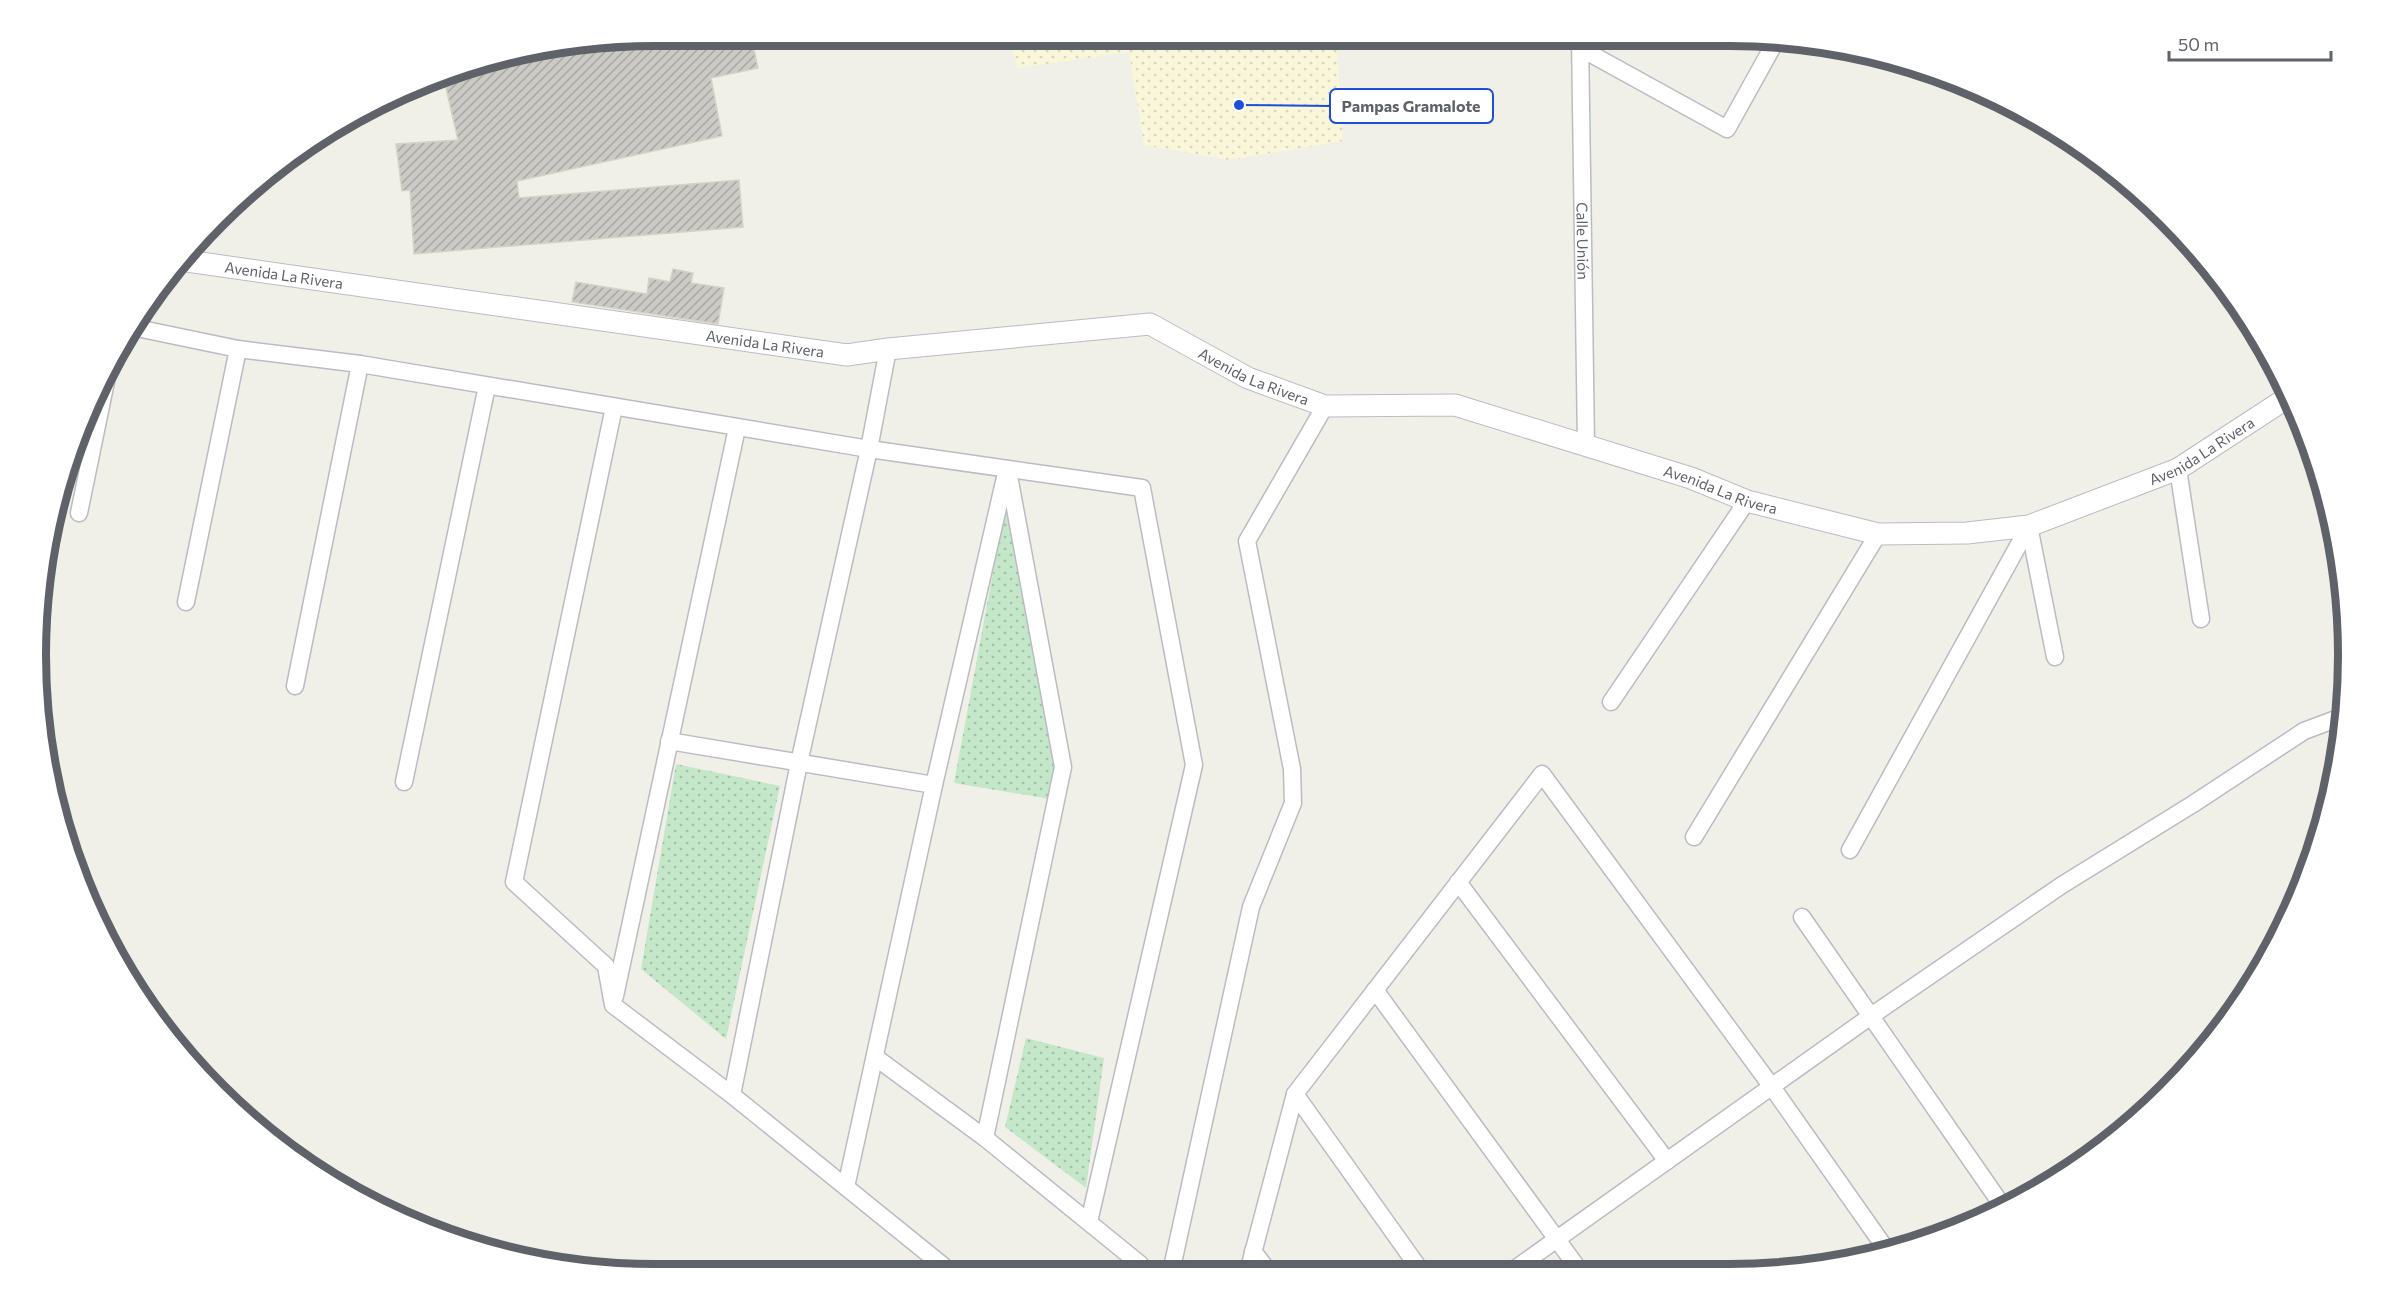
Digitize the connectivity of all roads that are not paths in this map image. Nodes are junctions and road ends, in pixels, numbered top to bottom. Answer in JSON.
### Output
{"nodes":[{"id":1,"x":1580,"y":46,"type":"edge"},
{"id":2,"x":1585,"y":46,"type":"edge"},
{"id":3,"x":1773,"y":48,"type":"edge"},
{"id":4,"x":192,"y":262,"type":"edge"},
{"id":5,"x":142,"y":329,"type":"edge"},
{"id":6,"x":238,"y":349,"type":"junction"},
{"id":7,"x":888,"y":349,"type":"junction"},
{"id":8,"x":360,"y":364,"type":"junction"},
{"id":9,"x":487,"y":386,"type":"junction"},
{"id":10,"x":2283,"y":401,"type":"edge"},
{"id":11,"x":102,"y":402,"type":"edge"},
{"id":12,"x":1325,"y":406,"type":"junction"},
{"id":13,"x":614,"y":407,"type":"junction"},
{"id":14,"x":737,"y":428,"type":"junction"},
{"id":15,"x":1586,"y":445,"type":"junction"},
{"id":16,"x":869,"y":449,"type":"junction"},
{"id":17,"x":1007,"y":469,"type":"junction"},
{"id":18,"x":2178,"y":469,"type":"junction"},
{"id":19,"x":1747,"y":501,"type":"junction"},
{"id":20,"x":79,"y":513,"type":"dead end"},
{"id":21,"x":2029,"y":526,"type":"junction"},
{"id":22,"x":1878,"y":534,"type":"junction"},
{"id":23,"x":186,"y":602,"type":"dead end"},
{"id":24,"x":2201,"y":619,"type":"dead end"},
{"id":25,"x":2055,"y":657,"type":"dead end"},
{"id":26,"x":295,"y":686,"type":"dead end"},
{"id":27,"x":1611,"y":702,"type":"dead end"},
{"id":28,"x":2334,"y":720,"type":"edge"},
{"id":29,"x":669,"y":741,"type":"junction"},
{"id":30,"x":799,"y":763,"type":"junction"},
{"id":31,"x":404,"y":782,"type":"dead end"},
{"id":32,"x":934,"y":785,"type":"junction"},
{"id":33,"x":1694,"y":837,"type":"dead end"},
{"id":34,"x":1850,"y":850,"type":"dead end"},
{"id":35,"x":1458,"y":882,"type":"junction"},
{"id":36,"x":1802,"y":917,"type":"dead end"},
{"id":37,"x":1375,"y":990,"type":"junction"},
{"id":38,"x":613,"y":1005,"type":"junction"},
{"id":39,"x":1871,"y":1016,"type":"junction"},
{"id":40,"x":875,"y":1057,"type":"junction"},
{"id":41,"x":1772,"y":1087,"type":"junction"},
{"id":42,"x":1294,"y":1094,"type":"junction"},
{"id":43,"x":732,"y":1095,"type":"junction"},
{"id":44,"x":986,"y":1138,"type":"junction"},
{"id":45,"x":1667,"y":1161,"type":"junction"},
{"id":46,"x":846,"y":1187,"type":"junction"},
{"id":47,"x":2000,"y":1202,"type":"edge"},
{"id":48,"x":1089,"y":1222,"type":"junction"},
{"id":49,"x":1556,"y":1239,"type":"junction"},
{"id":50,"x":1883,"y":1245,"type":"edge"},
{"id":51,"x":1253,"y":1251,"type":"junction"},
{"id":52,"x":941,"y":1264,"type":"edge"},
{"id":53,"x":1140,"y":1264,"type":"dead end"},
{"id":54,"x":1173,"y":1264,"type":"edge"},
{"id":55,"x":1250,"y":1264,"type":"edge"},
{"id":56,"x":1263,"y":1264,"type":"edge"},
{"id":57,"x":1416,"y":1264,"type":"edge"},
{"id":58,"x":1522,"y":1264,"type":"edge"},
{"id":59,"x":1575,"y":1264,"type":"edge"}],
"edges":[{"from":1,"to":15,"type":"street","name":"Calle Unión"},
{"from":2,"to":3,"type":"street"},
{"from":4,"to":7,"type":"street","name":"Avenida La Rivera"},
{"from":5,"to":6,"type":"street"},
{"from":6,"to":8,"type":"street"},
{"from":6,"to":23,"type":"street"},
{"from":7,"to":12,"type":"street","name":"Avenida La Rivera"},
{"from":7,"to":16,"type":"street"},
{"from":8,"to":9,"type":"street"},
{"from":8,"to":26,"type":"street"},
{"from":9,"to":13,"type":"street"},
{"from":9,"to":31,"type":"street"},
{"from":10,"to":18,"type":"street","name":"Avenida La Rivera"},
{"from":11,"to":20,"type":"street"},
{"from":12,"to":15,"type":"street","name":"Avenida La Rivera"},
{"from":12,"to":54,"type":"street"},
{"from":13,"to":14,"type":"street"},
{"from":13,"to":38,"type":"street"},
{"from":14,"to":16,"type":"street"},
{"from":14,"to":29,"type":"street"},
{"from":15,"to":19,"type":"street","name":"Avenida La Rivera"},
{"from":16,"to":17,"type":"street"},
{"from":16,"to":30,"type":"street"},
{"from":17,"to":32,"type":"street"},
{"from":17,"to":44,"type":"street"},
{"from":17,"to":48,"type":"street"},
{"from":18,"to":21,"type":"street","name":"Avenida La Rivera"},
{"from":18,"to":24,"type":"street"},
{"from":19,"to":22,"type":"street","name":"Avenida La Rivera"},
{"from":19,"to":27,"type":"street"},
{"from":21,"to":22,"type":"street","name":"Avenida La Rivera"},
{"from":21,"to":25,"type":"street"},
{"from":21,"to":34,"type":"street"},
{"from":22,"to":33,"type":"street"},
{"from":28,"to":39,"type":"street"},
{"from":29,"to":30,"type":"street"},
{"from":29,"to":38,"type":"street"},
{"from":30,"to":32,"type":"street"},
{"from":30,"to":43,"type":"street"},
{"from":32,"to":40,"type":"street"},
{"from":35,"to":37,"type":"street"},
{"from":35,"to":41,"type":"street"},
{"from":35,"to":45,"type":"street"},
{"from":36,"to":39,"type":"street"},
{"from":37,"to":42,"type":"street"},
{"from":37,"to":49,"type":"street"},
{"from":38,"to":43,"type":"street"},
{"from":39,"to":41,"type":"street"},
{"from":39,"to":47,"type":"street"},
{"from":40,"to":44,"type":"street"},
{"from":40,"to":46,"type":"street"},
{"from":41,"to":45,"type":"street"},
{"from":41,"to":50,"type":"street"},
{"from":42,"to":51,"type":"street"},
{"from":42,"to":57,"type":"street"},
{"from":43,"to":46,"type":"street"},
{"from":44,"to":48,"type":"street"},
{"from":45,"to":49,"type":"street"},
{"from":46,"to":52,"type":"street"},
{"from":48,"to":53,"type":"street"},
{"from":49,"to":58,"type":"street"},
{"from":49,"to":59,"type":"street"},
{"from":51,"to":55,"type":"street"},
{"from":51,"to":56,"type":"street"}]}
